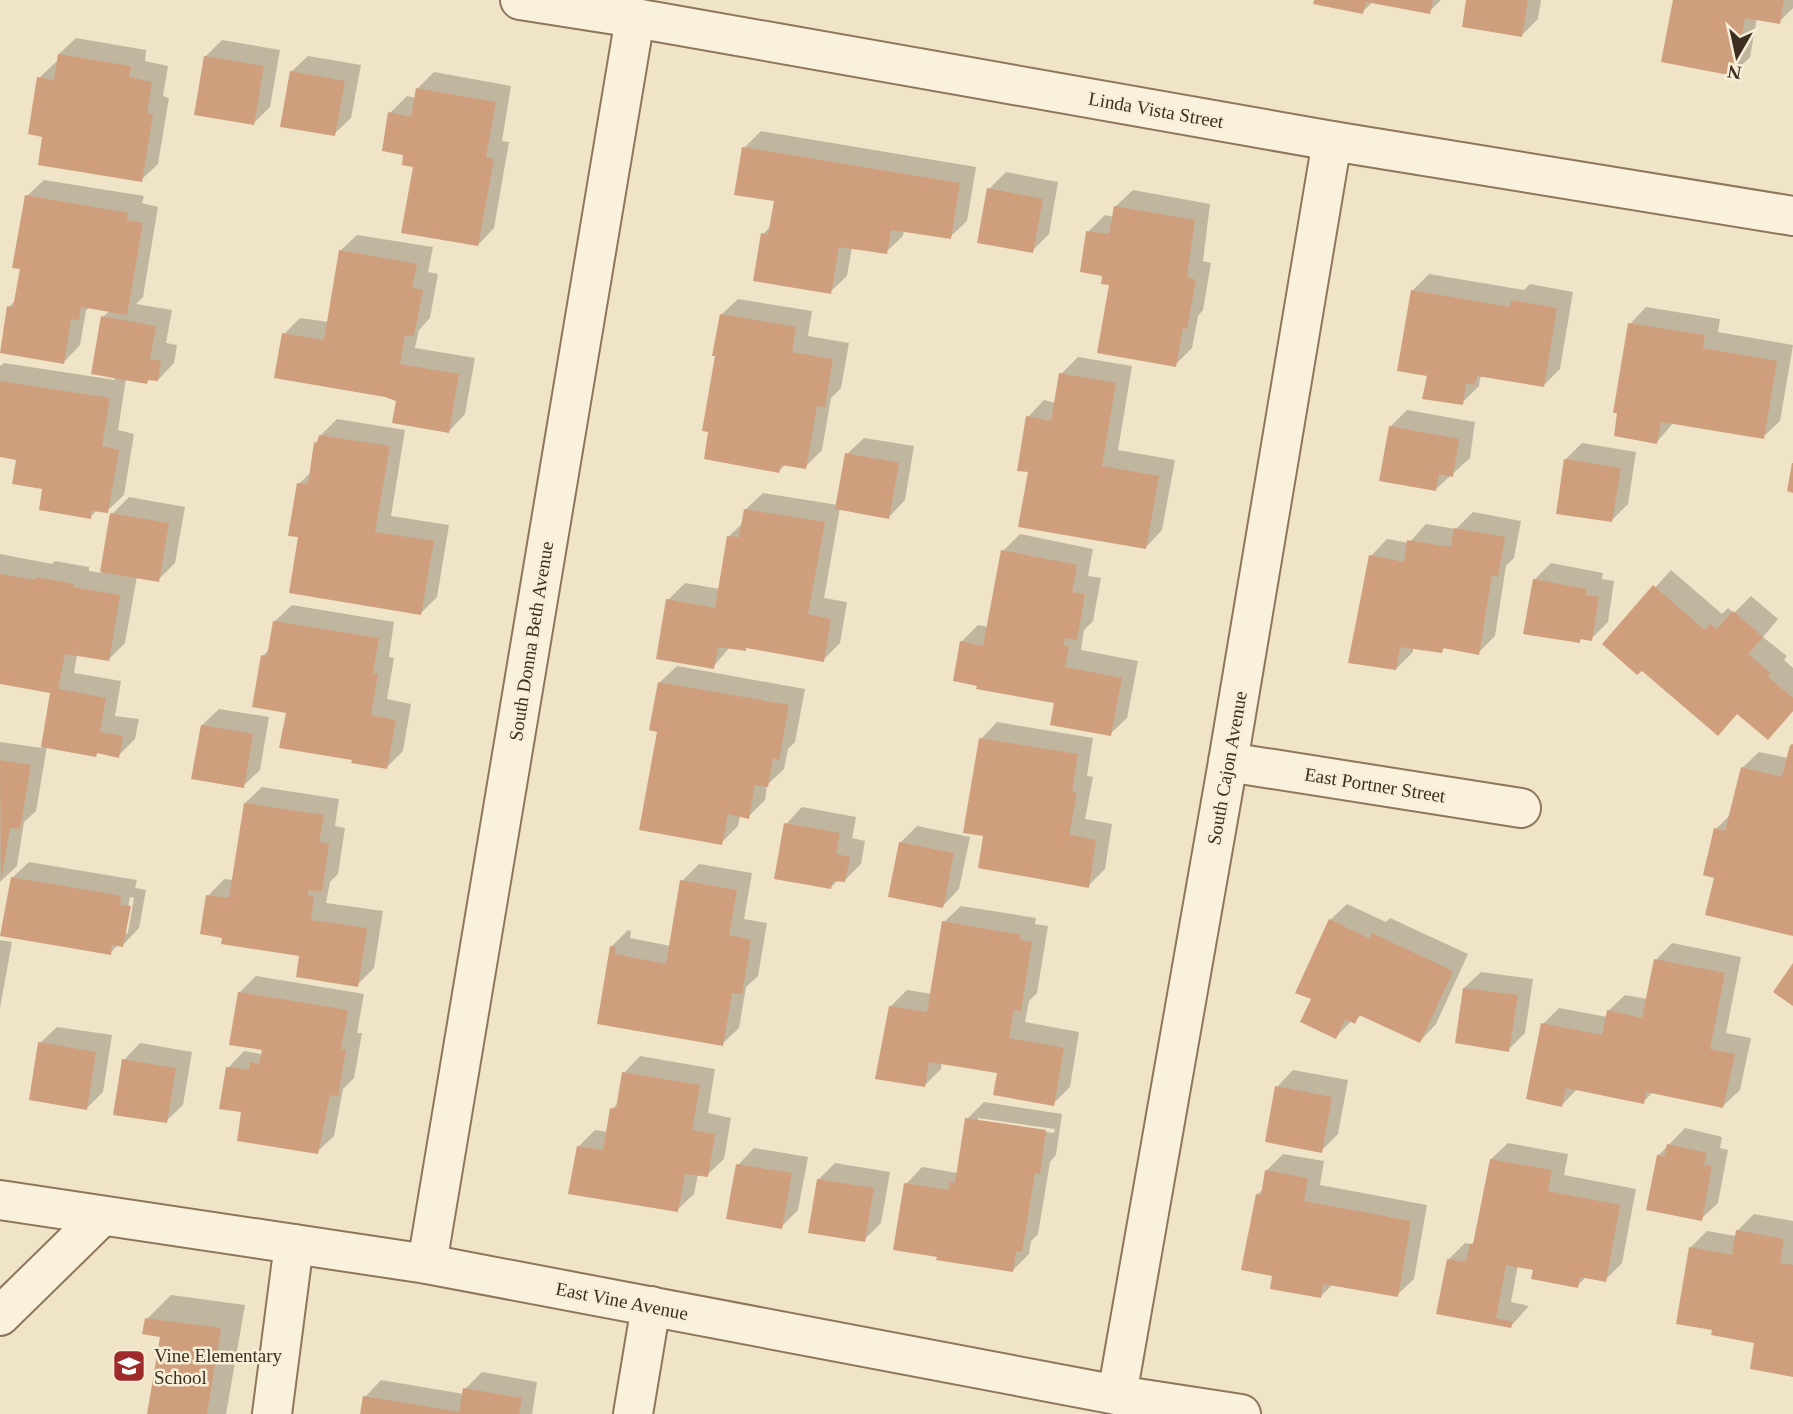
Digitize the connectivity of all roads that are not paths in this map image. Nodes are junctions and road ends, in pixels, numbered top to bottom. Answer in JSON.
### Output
{"nodes":[{"id":1,"x":520,"y":0,"type":"edge"},
{"id":2,"x":635,"y":18,"type":"junction"},
{"id":3,"x":1332,"y":141,"type":"junction"},
{"id":4,"x":1793,"y":216,"type":"edge"},
{"id":5,"x":1228,"y":762,"type":"junction"},
{"id":6,"x":1521,"y":808,"type":"dead end"},
{"id":7,"x":0,"y":1200,"type":"edge"},
{"id":8,"x":102,"y":1216,"type":"junction"},
{"id":9,"x":294,"y":1244,"type":"junction"},
{"id":10,"x":427,"y":1264,"type":"junction"},
{"id":11,"x":651,"y":1306,"type":"junction"},
{"id":12,"x":0,"y":1316,"type":"edge"},
{"id":13,"x":1117,"y":1395,"type":"junction"},
{"id":14,"x":272,"y":1414,"type":"edge"},
{"id":15,"x":633,"y":1414,"type":"edge"},
{"id":16,"x":1241,"y":1414,"type":"edge"}],
"edges":[{"from":1,"to":2,"type":"street","name":"Linda Vista Street"},
{"from":2,"to":3,"type":"street","name":"Linda Vista Street"},
{"from":2,"to":10,"type":"street","name":"South Donna Beth Avenue"},
{"from":3,"to":4,"type":"street","name":"Linda Vista Street"},
{"from":3,"to":5,"type":"street","name":"South Cajon Avenue"},
{"from":5,"to":6,"type":"street","name":"East Portner Street"},
{"from":5,"to":13,"type":"street","name":"South Cajon Avenue"},
{"from":7,"to":8,"type":"street","name":"East Vine Avenue"},
{"from":8,"to":9,"type":"street","name":"East Vine Avenue"},
{"from":8,"to":12,"type":"street"},
{"from":9,"to":10,"type":"street","name":"East Vine Avenue"},
{"from":9,"to":14,"type":"street"},
{"from":10,"to":11,"type":"street","name":"East Vine Avenue"},
{"from":11,"to":13,"type":"street","name":"East Vine Avenue"},
{"from":11,"to":15,"type":"street"},
{"from":13,"to":16,"type":"street","name":"East Vine Avenue"}]}
